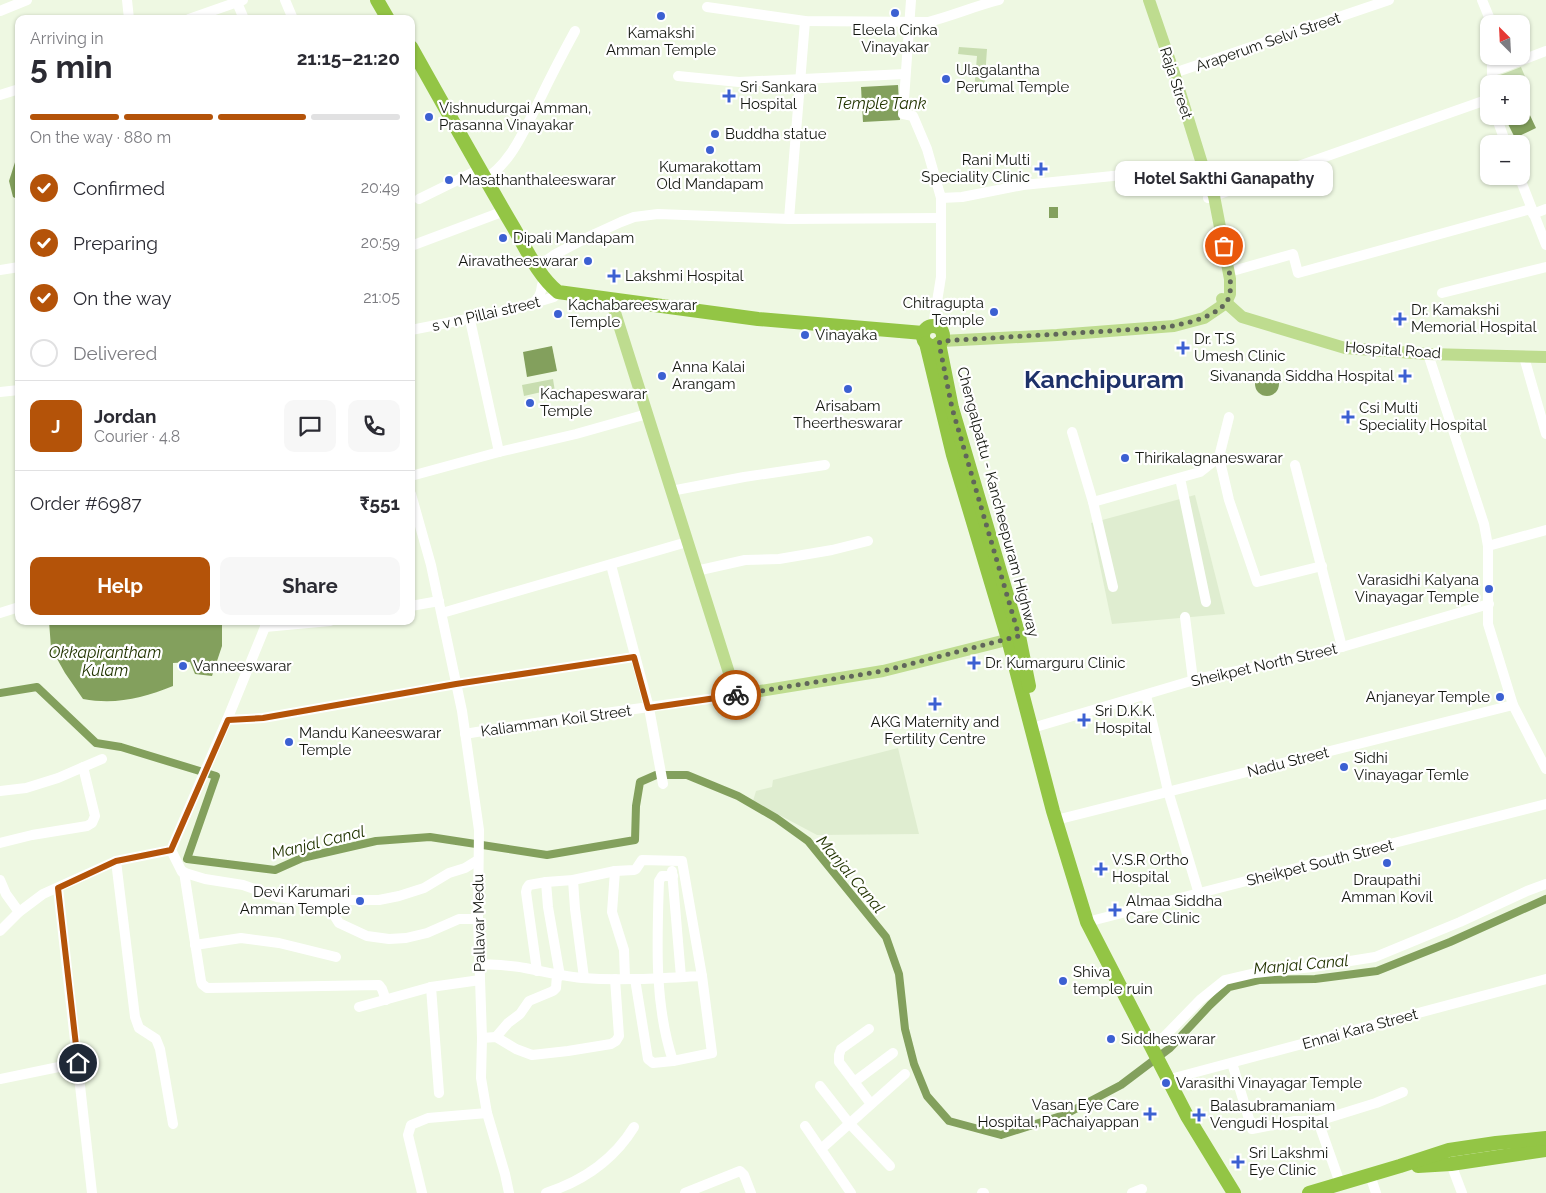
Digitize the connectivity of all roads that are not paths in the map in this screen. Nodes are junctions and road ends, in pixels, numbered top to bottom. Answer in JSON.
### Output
{"nodes":[{"id":1,"x":28,"y":0,"type":"edge"},
{"id":2,"x":126,"y":0,"type":"edge"},
{"id":3,"x":286,"y":0,"type":"edge"},
{"id":4,"x":378,"y":0,"type":"edge"},
{"id":5,"x":912,"y":0,"type":"edge"},
{"id":6,"x":999,"y":0,"type":"edge"},
{"id":7,"x":1148,"y":0,"type":"edge"},
{"id":8,"x":1389,"y":0,"type":"edge"},
{"id":9,"x":1482,"y":0,"type":"edge"},
{"id":10,"x":239,"y":1,"type":"edge"},
{"id":11,"x":707,"y":7,"type":"dead end"},
{"id":12,"x":0,"y":11,"type":"edge"},
{"id":13,"x":388,"y":13,"type":"edge"},
{"id":14,"x":128,"y":15,"type":"edge"},
{"id":15,"x":200,"y":15,"type":"edge"},
{"id":16,"x":243,"y":15,"type":"edge"},
{"id":17,"x":292,"y":15,"type":"edge"},
{"id":18,"x":1489,"y":15,"type":"edge"},
{"id":19,"x":805,"y":21,"type":"junction"},
{"id":20,"x":911,"y":22,"type":"junction"},
{"id":21,"x":574,"y":30,"type":"dead end"},
{"id":22,"x":1546,"y":50,"type":"edge"},
{"id":23,"x":415,"y":54,"type":"edge"},
{"id":24,"x":1493,"y":65,"type":"edge"},
{"id":25,"x":415,"y":67,"type":"edge"},
{"id":26,"x":1493,"y":71,"type":"junction"},
{"id":27,"x":1174,"y":73,"type":"junction"},
{"id":28,"x":905,"y":74,"type":"junction"},
{"id":29,"x":1493,"y":75,"type":"edge"},
{"id":30,"x":678,"y":76,"type":"dead end"},
{"id":31,"x":801,"y":78,"type":"junction"},
{"id":32,"x":15,"y":90,"type":"edge"},
{"id":33,"x":0,"y":95,"type":"edge"},
{"id":34,"x":1480,"y":103,"type":"edge"},
{"id":35,"x":1203,"y":167,"type":"junction"},
{"id":36,"x":480,"y":175,"type":"junction"},
{"id":37,"x":1522,"y":185,"type":"edge"},
{"id":38,"x":1211,"y":197,"type":"junction"},
{"id":39,"x":941,"y":198,"type":"junction"},
{"id":40,"x":419,"y":199,"type":"dead end"},
{"id":41,"x":1546,"y":209,"type":"edge"},
{"id":42,"x":1532,"y":212,"type":"junction"},
{"id":43,"x":499,"y":213,"type":"junction"},
{"id":44,"x":941,"y":218,"type":"junction"},
{"id":45,"x":789,"y":219,"type":"junction"},
{"id":46,"x":415,"y":244,"type":"edge"},
{"id":47,"x":1546,"y":245,"type":"edge"},
{"id":48,"x":15,"y":267,"type":"edge"},
{"id":49,"x":538,"y":267,"type":"junction"},
{"id":50,"x":1546,"y":267,"type":"edge"},
{"id":51,"x":0,"y":269,"type":"edge"},
{"id":52,"x":1229,"y":272,"type":"junction"},
{"id":53,"x":542,"y":285,"type":"junction"},
{"id":54,"x":1442,"y":293,"type":"dead end"},
{"id":55,"x":556,"y":295,"type":"junction"},
{"id":56,"x":1224,"y":301,"type":"junction"},
{"id":57,"x":612,"y":303,"type":"junction"},
{"id":58,"x":530,"y":306,"type":"junction"},
{"id":59,"x":470,"y":320,"type":"junction"},
{"id":60,"x":415,"y":329,"type":"edge"},
{"id":61,"x":933,"y":337,"type":"junction"},
{"id":62,"x":1428,"y":354,"type":"junction"},
{"id":63,"x":1524,"y":356,"type":"junction"},
{"id":64,"x":1546,"y":357,"type":"edge"},
{"id":65,"x":15,"y":390,"type":"edge"},
{"id":66,"x":0,"y":392,"type":"edge"},
{"id":67,"x":647,"y":414,"type":"junction"},
{"id":68,"x":1229,"y":417,"type":"dead end"},
{"id":69,"x":1072,"y":432,"type":"dead end"},
{"id":70,"x":1546,"y":434,"type":"edge"},
{"id":71,"x":499,"y":452,"type":"junction"},
{"id":72,"x":1219,"y":458,"type":"junction"},
{"id":73,"x":825,"y":464,"type":"dead end"},
{"id":74,"x":1295,"y":465,"type":"dead end"},
{"id":75,"x":415,"y":475,"type":"edge"},
{"id":76,"x":1180,"y":478,"type":"junction"},
{"id":77,"x":671,"y":491,"type":"junction"},
{"id":78,"x":1093,"y":502,"type":"junction"},
{"id":79,"x":415,"y":508,"type":"edge"},
{"id":80,"x":1546,"y":530,"type":"edge"},
{"id":81,"x":868,"y":541,"type":"dead end"},
{"id":82,"x":687,"y":542,"type":"junction"},
{"id":83,"x":1488,"y":546,"type":"junction"},
{"id":84,"x":611,"y":565,"type":"junction"},
{"id":85,"x":1322,"y":566,"type":"junction"},
{"id":86,"x":696,"y":571,"type":"junction"},
{"id":87,"x":1113,"y":587,"type":"dead end"},
{"id":88,"x":439,"y":602,"type":"junction"},
{"id":89,"x":1206,"y":602,"type":"dead end"},
{"id":90,"x":1489,"y":604,"type":"junction"},
{"id":91,"x":415,"y":605,"type":"edge"},
{"id":92,"x":15,"y":608,"type":"edge"},
{"id":93,"x":0,"y":613,"type":"edge"},
{"id":94,"x":442,"y":613,"type":"junction"},
{"id":95,"x":1185,"y":618,"type":"dead end"},
{"id":96,"x":265,"y":625,"type":"edge"},
{"id":97,"x":1013,"y":638,"type":"junction"},
{"id":98,"x":1342,"y":647,"type":"junction"},
{"id":99,"x":634,"y":657,"type":"junction"},
{"id":100,"x":1193,"y":680,"type":"junction"},
{"id":101,"x":456,"y":684,"type":"junction"},
{"id":102,"x":736,"y":695,"type":"junction"},
{"id":103,"x":1146,"y":695,"type":"junction"},
{"id":104,"x":1513,"y":706,"type":"junction"},
{"id":105,"x":648,"y":708,"type":"junction"},
{"id":106,"x":228,"y":720,"type":"junction"},
{"id":107,"x":1039,"y":726,"type":"junction"},
{"id":108,"x":465,"y":734,"type":"junction"},
{"id":109,"x":102,"y":759,"type":"dead end"},
{"id":110,"x":83,"y":767,"type":"junction"},
{"id":111,"x":1546,"y":769,"type":"edge"},
{"id":112,"x":663,"y":784,"type":"dead end"},
{"id":113,"x":0,"y":791,"type":"edge"},
{"id":114,"x":1168,"y":792,"type":"junction"},
{"id":115,"x":1546,"y":804,"type":"edge"},
{"id":116,"x":1059,"y":819,"type":"junction"},
{"id":117,"x":0,"y":843,"type":"edge"},
{"id":118,"x":171,"y":850,"type":"junction"},
{"id":119,"x":478,"y":860,"type":"junction"},
{"id":120,"x":116,"y":861,"type":"junction"},
{"id":121,"x":670,"y":861,"type":"junction"},
{"id":122,"x":615,"y":871,"type":"junction"},
{"id":123,"x":184,"y":872,"type":"junction"},
{"id":124,"x":673,"y":876,"type":"junction"},
{"id":125,"x":0,"y":880,"type":"edge"},
{"id":126,"x":573,"y":880,"type":"junction"},
{"id":127,"x":546,"y":882,"type":"junction"},
{"id":128,"x":1546,"y":884,"type":"edge"},
{"id":129,"x":58,"y":888,"type":"junction"},
{"id":130,"x":1199,"y":894,"type":"junction"},
{"id":131,"x":339,"y":900,"type":"junction"},
{"id":132,"x":19,"y":912,"type":"junction"},
{"id":133,"x":478,"y":919,"type":"junction"},
{"id":134,"x":1090,"y":922,"type":"junction"},
{"id":135,"x":0,"y":931,"type":"edge"},
{"id":136,"x":196,"y":945,"type":"junction"},
{"id":137,"x":336,"y":957,"type":"dead end"},
{"id":138,"x":479,"y":964,"type":"junction"},
{"id":139,"x":537,"y":971,"type":"junction"},
{"id":140,"x":558,"y":976,"type":"junction"},
{"id":141,"x":702,"y":976,"type":"junction"},
{"id":142,"x":681,"y":977,"type":"junction"},
{"id":143,"x":584,"y":978,"type":"junction"},
{"id":144,"x":625,"y":979,"type":"junction"},
{"id":145,"x":658,"y":979,"type":"junction"},
{"id":146,"x":1546,"y":979,"type":"edge"},
{"id":147,"x":480,"y":980,"type":"junction"},
{"id":148,"x":431,"y":987,"type":"junction"},
{"id":149,"x":386,"y":1000,"type":"junction"},
{"id":150,"x":359,"y":1007,"type":"dead end"},
{"id":151,"x":869,"y":1029,"type":"dead end"},
{"id":152,"x":496,"y":1037,"type":"junction"},
{"id":153,"x":482,"y":1038,"type":"junction"},
{"id":154,"x":1157,"y":1050,"type":"junction"},
{"id":155,"x":893,"y":1053,"type":"dead end"},
{"id":156,"x":673,"y":1061,"type":"junction"},
{"id":157,"x":78,"y":1063,"type":"junction"},
{"id":158,"x":1232,"y":1063,"type":"junction"},
{"id":159,"x":905,"y":1074,"type":"dead end"},
{"id":160,"x":1174,"y":1078,"type":"junction"},
{"id":161,"x":0,"y":1079,"type":"edge"},
{"id":162,"x":854,"y":1082,"type":"junction"},
{"id":163,"x":820,"y":1086,"type":"dead end"},
{"id":164,"x":1403,"y":1092,"type":"dead end"},
{"id":165,"x":439,"y":1094,"type":"dead end"},
{"id":166,"x":871,"y":1104,"type":"junction"},
{"id":167,"x":487,"y":1113,"type":"junction"},
{"id":168,"x":1318,"y":1121,"type":"junction"},
{"id":169,"x":173,"y":1124,"type":"dead end"},
{"id":170,"x":848,"y":1124,"type":"junction"},
{"id":171,"x":805,"y":1126,"type":"dead end"},
{"id":172,"x":634,"y":1127,"type":"dead end"},
{"id":173,"x":1546,"y":1138,"type":"edge"},
{"id":174,"x":821,"y":1149,"type":"junction"},
{"id":175,"x":1546,"y":1150,"type":"edge"},
{"id":176,"x":1451,"y":1164,"type":"junction"},
{"id":177,"x":890,"y":1166,"type":"dead end"},
{"id":178,"x":1372,"y":1182,"type":"edge"},
{"id":179,"x":1340,"y":1183,"type":"junction"},
{"id":180,"x":1142,"y":1189,"type":"dead end"},
{"id":181,"x":92,"y":1193,"type":"edge"},
{"id":182,"x":422,"y":1193,"type":"edge"},
{"id":183,"x":509,"y":1193,"type":"edge"},
{"id":184,"x":546,"y":1193,"type":"edge"},
{"id":185,"x":685,"y":1193,"type":"edge"},
{"id":186,"x":751,"y":1193,"type":"edge"},
{"id":187,"x":851,"y":1193,"type":"edge"},
{"id":188,"x":1132,"y":1193,"type":"edge"},
{"id":189,"x":1234,"y":1193,"type":"edge"},
{"id":190,"x":1241,"y":1193,"type":"edge"},
{"id":191,"x":1309,"y":1193,"type":"edge"},
{"id":192,"x":1326,"y":1193,"type":"edge"},
{"id":193,"x":1462,"y":1193,"type":"edge"}],
"edges":[{"from":1,"to":12,"type":"street"},
{"from":2,"to":14,"type":"street"},
{"from":3,"to":17,"type":"street"},
{"from":4,"to":13,"type":"highway"},
{"from":5,"to":20,"type":"street"},
{"from":6,"to":20,"type":"street"},
{"from":7,"to":27,"type":"main road","name":"Raja Street"},
{"from":8,"to":27,"type":"street","name":"Araperum Selvi Street"},
{"from":9,"to":18,"type":"street"},
{"from":10,"to":15,"type":"street"},
{"from":10,"to":16,"type":"street"},
{"from":11,"to":19,"type":"street"},
{"from":19,"to":20,"type":"street"},
{"from":19,"to":31,"type":"street"},
{"from":20,"to":28,"type":"street"},
{"from":21,"to":36,"type":"street"},
{"from":22,"to":26,"type":"street"},
{"from":23,"to":36,"type":"highway"},
{"from":24,"to":26,"type":"street"},
{"from":25,"to":36,"type":"highway"},
{"from":26,"to":29,"type":"street"},
{"from":27,"to":35,"type":"main road","name":"Raja Street"},
{"from":28,"to":31,"type":"street"},
{"from":28,"to":39,"type":"street"},
{"from":30,"to":31,"type":"street"},
{"from":31,"to":45,"type":"street"},
{"from":32,"to":33,"type":"street"},
{"from":34,"to":38,"type":"street"},
{"from":35,"to":38,"type":"main road","name":"Raja Street"},
{"from":35,"to":39,"type":"street"},
{"from":36,"to":40,"type":"street"},
{"from":36,"to":43,"type":"highway"},
{"from":36,"to":49,"type":"highway"},
{"from":37,"to":42,"type":"street"},
{"from":38,"to":52,"type":"main road","name":"Raja Street"},
{"from":38,"to":56,"type":"main road","name":"Raja Street"},
{"from":39,"to":44,"type":"street"},
{"from":41,"to":42,"type":"street"},
{"from":42,"to":47,"type":"street"},
{"from":42,"to":52,"type":"street"},
{"from":43,"to":46,"type":"street"},
{"from":43,"to":53,"type":"highway"},
{"from":44,"to":45,"type":"street"},
{"from":44,"to":61,"type":"street"},
{"from":45,"to":49,"type":"street"},
{"from":48,"to":51,"type":"street"},
{"from":49,"to":55,"type":"highway"},
{"from":50,"to":54,"type":"street"},
{"from":52,"to":56,"type":"main road","name":"Raja Street"},
{"from":53,"to":55,"type":"highway"},
{"from":53,"to":58,"type":"street"},
{"from":55,"to":57,"type":"highway"},
{"from":55,"to":58,"type":"street","name":"s v n Pillai street"},
{"from":56,"to":61,"type":"main road"},
{"from":56,"to":62,"type":"main road","name":"Hospital Road"},
{"from":57,"to":61,"type":"highway"},
{"from":57,"to":67,"type":"main road"},
{"from":58,"to":59,"type":"street","name":"s v n Pillai street"},
{"from":59,"to":60,"type":"street","name":"s v n Pillai street"},
{"from":59,"to":71,"type":"street"},
{"from":61,"to":97,"type":"highway"},
{"from":62,"to":63,"type":"main road","name":"Hospital Road"},
{"from":62,"to":83,"type":"street"},
{"from":63,"to":64,"type":"main road","name":"Hospital Road"},
{"from":63,"to":70,"type":"street"},
{"from":65,"to":66,"type":"street"},
{"from":67,"to":71,"type":"street"},
{"from":67,"to":77,"type":"main road"},
{"from":68,"to":72,"type":"street"},
{"from":69,"to":78,"type":"street"},
{"from":71,"to":75,"type":"street"},
{"from":72,"to":76,"type":"street"},
{"from":72,"to":85,"type":"street"},
{"from":73,"to":77,"type":"street"},
{"from":74,"to":85,"type":"street"},
{"from":76,"to":78,"type":"street"},
{"from":76,"to":89,"type":"street"},
{"from":77,"to":82,"type":"main road"},
{"from":78,"to":87,"type":"street"},
{"from":79,"to":88,"type":"street","name":"Pallavar Medu"},
{"from":80,"to":83,"type":"street"},
{"from":81,"to":86,"type":"street"},
{"from":82,"to":84,"type":"street"},
{"from":82,"to":86,"type":"main road"},
{"from":83,"to":90,"type":"street"},
{"from":84,"to":94,"type":"street"},
{"from":84,"to":99,"type":"street"},
{"from":85,"to":98,"type":"street"},
{"from":86,"to":102,"type":"main road"},
{"from":88,"to":91,"type":"street"},
{"from":88,"to":94,"type":"street","name":"Pallavar Medu"},
{"from":90,"to":98,"type":"street","name":"Sheikpet North Street"},
{"from":90,"to":104,"type":"street"},
{"from":92,"to":93,"type":"street"},
{"from":94,"to":101,"type":"street","name":"Pallavar Medu"},
{"from":95,"to":100,"type":"street"},
{"from":96,"to":106,"type":"street"},
{"from":97,"to":102,"type":"main road"},
{"from":97,"to":107,"type":"highway","name":"Chengalpattu - Kancheepuram Highway"},
{"from":97,"to":116,"type":"highway"},
{"from":98,"to":100,"type":"street","name":"Sheikpet North Street"},
{"from":99,"to":101,"type":"street"},
{"from":99,"to":105,"type":"street"},
{"from":100,"to":103,"type":"street","name":"Sheikpet North Street"},
{"from":101,"to":106,"type":"street"},
{"from":101,"to":108,"type":"street","name":"Pallavar Medu"},
{"from":102,"to":105,"type":"street","name":"Kaliamman Koil Street"},
{"from":103,"to":107,"type":"street","name":"Sheikpet North Street"},
{"from":103,"to":114,"type":"street"},
{"from":104,"to":111,"type":"street"},
{"from":104,"to":114,"type":"street","name":"Nadu Street"},
{"from":105,"to":108,"type":"street","name":"Kaliamman Koil Street"},
{"from":105,"to":112,"type":"street"},
{"from":106,"to":118,"type":"street"},
{"from":107,"to":116,"type":"highway","name":"Chengalpattu - Kancheepuram Highway"},
{"from":108,"to":119,"type":"street","name":"Pallavar Medu"},
{"from":109,"to":110,"type":"street"},
{"from":110,"to":113,"type":"street"},
{"from":110,"to":117,"type":"street"},
{"from":114,"to":116,"type":"street","name":"Nadu Street"},
{"from":114,"to":130,"type":"street"},
{"from":115,"to":130,"type":"street","name":"Sheikpet South Street"},
{"from":116,"to":134,"type":"highway"},
{"from":118,"to":120,"type":"street"},
{"from":118,"to":123,"type":"street"},
{"from":119,"to":131,"type":"street"},
{"from":119,"to":133,"type":"street","name":"Pallavar Medu"},
{"from":120,"to":129,"type":"street"},
{"from":120,"to":169,"type":"street"},
{"from":121,"to":122,"type":"street"},
{"from":121,"to":124,"type":"street"},
{"from":121,"to":141,"type":"street"},
{"from":122,"to":126,"type":"street"},
{"from":122,"to":144,"type":"street"},
{"from":123,"to":131,"type":"street"},
{"from":123,"to":136,"type":"street"},
{"from":124,"to":142,"type":"street"},
{"from":124,"to":145,"type":"street"},
{"from":125,"to":132,"type":"street"},
{"from":126,"to":127,"type":"street"},
{"from":126,"to":143,"type":"street"},
{"from":127,"to":139,"type":"street"},
{"from":127,"to":140,"type":"street"},
{"from":128,"to":154,"type":"street"},
{"from":129,"to":132,"type":"street"},
{"from":129,"to":157,"type":"street"},
{"from":130,"to":134,"type":"street","name":"Sheikpet South Street"},
{"from":131,"to":133,"type":"street"},
{"from":132,"to":135,"type":"street"},
{"from":133,"to":138,"type":"street","name":"Pallavar Medu"},
{"from":134,"to":154,"type":"highway"},
{"from":136,"to":137,"type":"street"},
{"from":136,"to":149,"type":"street"},
{"from":138,"to":139,"type":"street"},
{"from":138,"to":147,"type":"street","name":"Pallavar Medu"},
{"from":139,"to":140,"type":"street"},
{"from":140,"to":143,"type":"street"},
{"from":140,"to":152,"type":"street"},
{"from":141,"to":142,"type":"street"},
{"from":141,"to":156,"type":"street"},
{"from":142,"to":145,"type":"street"},
{"from":143,"to":144,"type":"street"},
{"from":144,"to":145,"type":"street"},
{"from":144,"to":152,"type":"street"},
{"from":144,"to":156,"type":"street"},
{"from":145,"to":156,"type":"street"},
{"from":146,"to":158,"type":"street","name":"Ennai Kara Street"},
{"from":147,"to":148,"type":"street"},
{"from":147,"to":153,"type":"street","name":"Pallavar Medu"},
{"from":148,"to":149,"type":"street"},
{"from":148,"to":165,"type":"street"},
{"from":149,"to":150,"type":"street"},
{"from":151,"to":162,"type":"street"},
{"from":152,"to":153,"type":"street"},
{"from":153,"to":167,"type":"street","name":"Pallavar Medu"},
{"from":154,"to":160,"type":"highway"},
{"from":154,"to":189,"type":"highway"},
{"from":155,"to":162,"type":"street"},
{"from":157,"to":161,"type":"street"},
{"from":157,"to":181,"type":"street"},
{"from":158,"to":160,"type":"street","name":"Ennai Kara Street"},
{"from":158,"to":168,"type":"street"},
{"from":159,"to":166,"type":"street"},
{"from":160,"to":190,"type":"highway"},
{"from":162,"to":166,"type":"street"},
{"from":163,"to":170,"type":"street"},
{"from":164,"to":168,"type":"street"},
{"from":166,"to":170,"type":"street"},
{"from":167,"to":182,"type":"street"},
{"from":167,"to":183,"type":"street","name":"Pallavar Medu"},
{"from":168,"to":179,"type":"street"},
{"from":170,"to":174,"type":"street"},
{"from":170,"to":177,"type":"street"},
{"from":171,"to":174,"type":"street"},
{"from":172,"to":184,"type":"street"},
{"from":173,"to":178,"type":"highway"},
{"from":174,"to":187,"type":"street"},
{"from":175,"to":176,"type":"highway"},
{"from":176,"to":178,"type":"highway"},
{"from":176,"to":193,"type":"street"},
{"from":178,"to":179,"type":"highway"},
{"from":178,"to":192,"type":"highway"},
{"from":179,"to":191,"type":"highway"},
{"from":180,"to":188,"type":"street"},
{"from":185,"to":186,"type":"street"}]}
